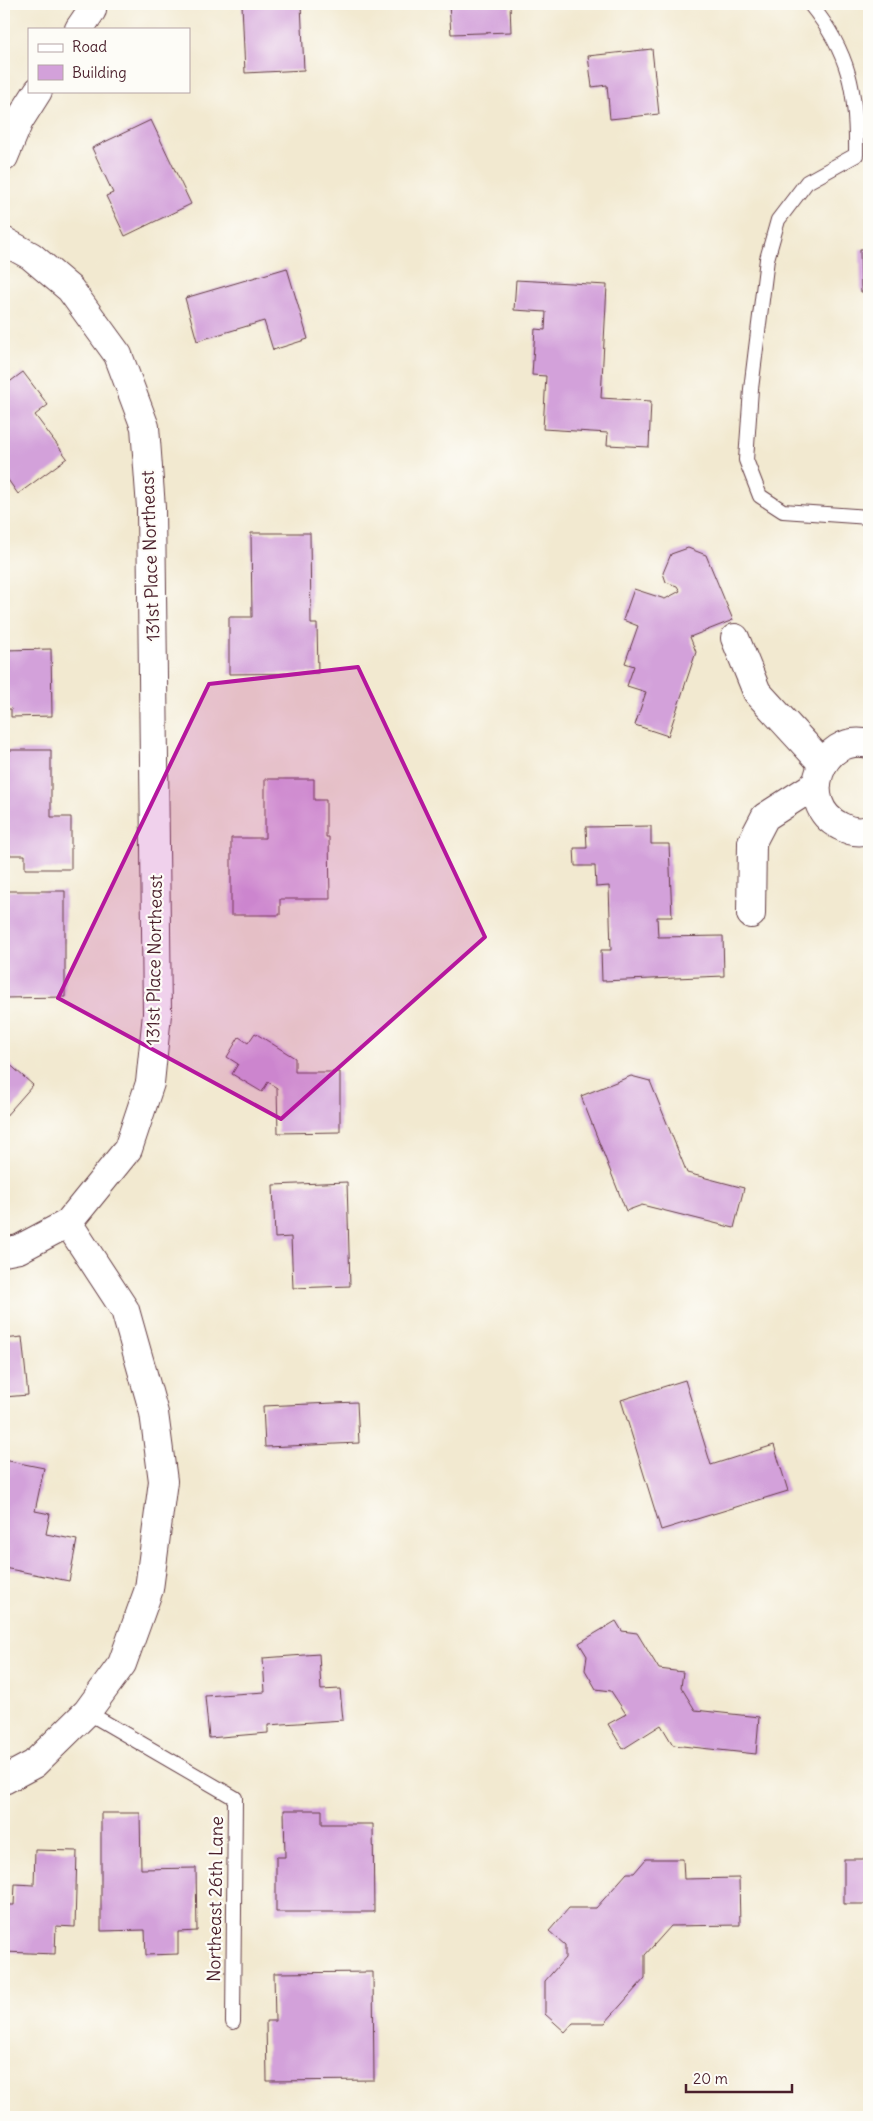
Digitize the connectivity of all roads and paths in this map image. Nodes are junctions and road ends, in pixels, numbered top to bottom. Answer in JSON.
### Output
{"nodes":[{"id":1,"x":810,"y":4,"type":"edge"},
{"id":2,"x":37,"y":92,"type":"edge"},
{"id":3,"x":4,"y":157,"type":"edge"},
{"id":4,"x":4,"y":241,"type":"edge"},
{"id":5,"x":869,"y":517,"type":"edge"},
{"id":6,"x":735,"y":638,"type":"dead end"},
{"id":7,"x":869,"y":744,"type":"edge"},
{"id":8,"x":819,"y":774,"type":"junction"},
{"id":9,"x":869,"y":830,"type":"edge"},
{"id":10,"x":751,"y":914,"type":"dead end"},
{"id":11,"x":68,"y":1223,"type":"junction"},
{"id":12,"x":4,"y":1252,"type":"edge"},
{"id":13,"x":87,"y":1712,"type":"junction"},
{"id":14,"x":4,"y":1780,"type":"edge"},
{"id":15,"x":233,"y":2022,"type":"dead end"}],
"edges":[{"from":1,"to":5,"type":"lane"},
{"from":2,"to":3,"type":"street"},
{"from":4,"to":11,"type":"street","name":"131st Place Northeast"},
{"from":6,"to":8,"type":"street"},
{"from":7,"to":8,"type":"street"},
{"from":8,"to":9,"type":"street"},
{"from":8,"to":10,"type":"street"},
{"from":11,"to":12,"type":"street"},
{"from":11,"to":13,"type":"street"},
{"from":13,"to":14,"type":"street"},
{"from":13,"to":15,"type":"lane","name":"Northeast 26th Lane"}]}
